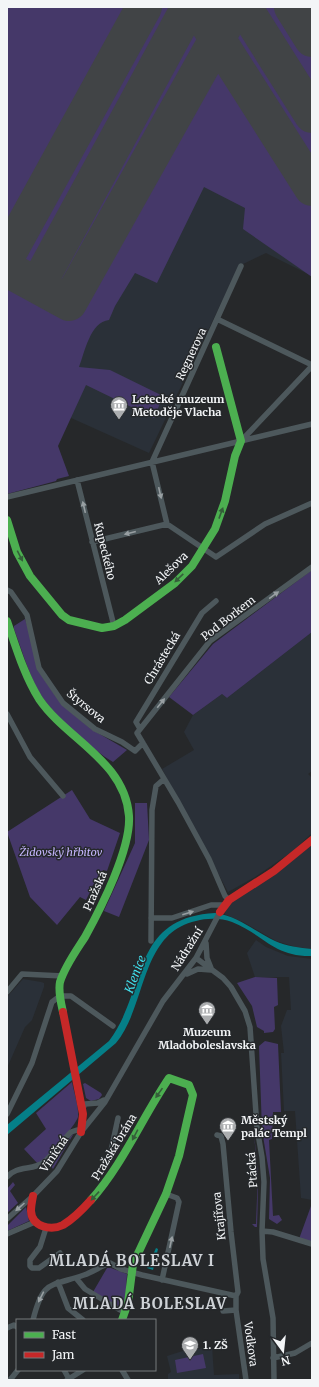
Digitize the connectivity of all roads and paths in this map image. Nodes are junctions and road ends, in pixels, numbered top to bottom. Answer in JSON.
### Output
{"nodes":[{"id":1,"x":241,"y":266,"type":"dead end"},
{"id":2,"x":217,"y":319,"type":"junction"},
{"id":3,"x":216,"y":347,"type":"dead end"},
{"id":4,"x":312,"y":366,"type":"edge"},
{"id":5,"x":312,"y":424,"type":"edge"},
{"id":6,"x":241,"y":441,"type":"junction"},
{"id":7,"x":152,"y":462,"type":"junction"},
{"id":8,"x":77,"y":480,"type":"junction"},
{"id":9,"x":7,"y":497,"type":"edge"},
{"id":10,"x":312,"y":503,"type":"edge"},
{"id":11,"x":7,"y":520,"type":"edge"},
{"id":12,"x":167,"y":524,"type":"junction"},
{"id":13,"x":92,"y":542,"type":"junction"},
{"id":14,"x":204,"y":548,"type":"junction"},
{"id":15,"x":312,"y":568,"type":"edge"},
{"id":16,"x":7,"y":590,"type":"edge"},
{"id":17,"x":216,"y":601,"type":"dead end"},
{"id":18,"x":7,"y":621,"type":"edge"},
{"id":19,"x":114,"y":626,"type":"junction"},
{"id":20,"x":7,"y":714,"type":"edge"},
{"id":21,"x":138,"y":731,"type":"junction"},
{"id":22,"x":142,"y":744,"type":"junction"},
{"id":23,"x":164,"y":778,"type":"junction"},
{"id":24,"x":63,"y":796,"type":"dead end"},
{"id":25,"x":312,"y":840,"type":"edge"},
{"id":26,"x":224,"y":906,"type":"junction"},
{"id":27,"x":151,"y":918,"type":"junction"},
{"id":28,"x":151,"y":941,"type":"dead end"},
{"id":29,"x":206,"y":943,"type":"junction"},
{"id":30,"x":196,"y":958,"type":"junction"},
{"id":31,"x":213,"y":971,"type":"junction"},
{"id":32,"x":63,"y":976,"type":"junction"},
{"id":33,"x":184,"y":976,"type":"junction"},
{"id":34,"x":7,"y":992,"type":"edge"},
{"id":35,"x":60,"y":996,"type":"junction"},
{"id":36,"x":113,"y":1026,"type":"dead end"},
{"id":37,"x":77,"y":1082,"type":"junction"},
{"id":38,"x":106,"y":1097,"type":"junction"},
{"id":39,"x":90,"y":1104,"type":"junction"},
{"id":40,"x":82,"y":1112,"type":"junction"},
{"id":41,"x":7,"y":1114,"type":"edge"},
{"id":42,"x":94,"y":1114,"type":"junction"},
{"id":43,"x":118,"y":1118,"type":"dead end"},
{"id":44,"x":81,"y":1132,"type":"junction"},
{"id":45,"x":217,"y":1135,"type":"dead end"},
{"id":46,"x":109,"y":1160,"type":"dead end"},
{"id":47,"x":7,"y":1178,"type":"edge"},
{"id":48,"x":166,"y":1194,"type":"junction"},
{"id":49,"x":33,"y":1196,"type":"junction"},
{"id":50,"x":7,"y":1219,"type":"edge"},
{"id":51,"x":35,"y":1222,"type":"junction"},
{"id":52,"x":46,"y":1228,"type":"junction"},
{"id":53,"x":262,"y":1231,"type":"junction"},
{"id":54,"x":7,"y":1234,"type":"edge"},
{"id":55,"x":312,"y":1244,"type":"edge"},
{"id":56,"x":60,"y":1253,"type":"dead end"},
{"id":57,"x":131,"y":1272,"type":"junction"},
{"id":58,"x":76,"y":1278,"type":"junction"},
{"id":59,"x":162,"y":1280,"type":"junction"},
{"id":60,"x":58,"y":1282,"type":"junction"},
{"id":61,"x":236,"y":1296,"type":"junction"},
{"id":62,"x":236,"y":1310,"type":"junction"},
{"id":63,"x":126,"y":1311,"type":"junction"},
{"id":64,"x":223,"y":1311,"type":"dead end"},
{"id":65,"x":33,"y":1319,"type":"edge"},
{"id":66,"x":82,"y":1319,"type":"edge"},
{"id":67,"x":122,"y":1319,"type":"edge"},
{"id":68,"x":16,"y":1326,"type":"edge"},
{"id":69,"x":7,"y":1328,"type":"edge"},
{"id":70,"x":312,"y":1343,"type":"edge"},
{"id":71,"x":273,"y":1358,"type":"junction"},
{"id":72,"x":17,"y":1371,"type":"edge"},
{"id":73,"x":81,"y":1371,"type":"edge"},
{"id":74,"x":123,"y":1371,"type":"edge"},
{"id":75,"x":244,"y":1378,"type":"edge"},
{"id":76,"x":68,"y":1379,"type":"edge"},
{"id":77,"x":10,"y":1380,"type":"edge"},
{"id":78,"x":128,"y":1380,"type":"edge"},
{"id":79,"x":274,"y":1380,"type":"edge"}],
"edges":[{"from":1,"to":2,"type":"street","name":"Regnerova"},
{"from":2,"to":4,"type":"street","name":"Regnerova"},
{"from":2,"to":7,"type":"street","name":"Regnerova"},
{"from":3,"to":6,"type":"street"},
{"from":4,"to":6,"type":"street","name":"Regnerova"},
{"from":5,"to":6,"type":"street"},
{"from":6,"to":7,"type":"street"},
{"from":14,"to":6,"type":"street","name":"Alešova","one_way":true},
{"from":7,"to":8,"type":"street"},
{"from":7,"to":12,"type":"street","one_way":true},
{"from":8,"to":9,"type":"street"},
{"from":13,"to":8,"type":"street","name":"Kupeckého","one_way":true},
{"from":10,"to":14,"type":"street"},
{"from":11,"to":19,"type":"street","one_way":true},
{"from":12,"to":13,"type":"street","one_way":true},
{"from":12,"to":14,"type":"street"},
{"from":13,"to":19,"type":"street","name":"Kupeckého"},
{"from":14,"to":19,"type":"street","name":"Alešova","one_way":true},
{"from":21,"to":15,"type":"street","name":"Pod Borkem","one_way":true},
{"from":16,"to":22,"type":"street","name":"Štyrsova"},
{"from":17,"to":21,"type":"street","name":"Chrástecká"},
{"from":18,"to":32,"type":"street","name":"Pražská"},
{"from":20,"to":24,"type":"street"},
{"from":21,"to":22,"type":"street"},
{"from":22,"to":23,"type":"street"},
{"from":23,"to":26,"type":"street"},
{"from":23,"to":27,"type":"street"},
{"from":25,"to":26,"type":"street"},
{"from":27,"to":26,"type":"street","one_way":true},
{"from":26,"to":29,"type":"street","name":"Nádražní"},
{"from":27,"to":28,"type":"street"},
{"from":29,"to":30,"type":"street","name":"Nádražní"},
{"from":29,"to":31,"type":"street","name":"Ptácká"},
{"from":30,"to":31,"type":"street","name":"Ptácká"},
{"from":30,"to":33,"type":"street","name":"Nádražní"},
{"from":31,"to":33,"type":"street"},
{"from":31,"to":53,"type":"street","name":"Ptácká"},
{"from":32,"to":34,"type":"street"},
{"from":32,"to":35,"type":"street","name":"Pražská"},
{"from":33,"to":38,"type":"street","name":"Nádražní"},
{"from":35,"to":36,"type":"street"},
{"from":35,"to":37,"type":"street","name":"Pražská"},
{"from":35,"to":41,"type":"street"},
{"from":37,"to":39,"type":"street","name":"Pražská"},
{"from":37,"to":40,"type":"street","name":"Pražská"},
{"from":38,"to":39,"type":"street"},
{"from":38,"to":42,"type":"street","name":"Nádražní"},
{"from":39,"to":40,"type":"street"},
{"from":39,"to":42,"type":"street","name":"Pražská"},
{"from":40,"to":42,"type":"street"},
{"from":40,"to":44,"type":"street","name":"Viničná"},
{"from":42,"to":44,"type":"street","name":"Viničná"},
{"from":43,"to":46,"type":"street"},
{"from":44,"to":47,"type":"street"},
{"from":44,"to":49,"type":"street","name":"Viničná"},
{"from":45,"to":61,"type":"street","name":"Krajířova"},
{"from":48,"to":52,"type":"street","name":"Pražská brána","one_way":true},
{"from":48,"to":57,"type":"street"},
{"from":59,"to":48,"type":"street","one_way":true},
{"from":49,"to":50,"type":"street","name":"Viničná","one_way":true},
{"from":49,"to":51,"type":"street"},
{"from":51,"to":52,"type":"street"},
{"from":51,"to":54,"type":"street"},
{"from":52,"to":56,"type":"street"},
{"from":53,"to":55,"type":"street"},
{"from":53,"to":71,"type":"street","name":"Ptácká"},
{"from":57,"to":58,"type":"street"},
{"from":57,"to":59,"type":"street"},
{"from":57,"to":63,"type":"street"},
{"from":58,"to":60,"type":"street"},
{"from":58,"to":63,"type":"street"},
{"from":59,"to":61,"type":"street"},
{"from":60,"to":65,"type":"street","one_way":true},
{"from":60,"to":66,"type":"street"},
{"from":61,"to":62,"type":"street","name":"Krajířova"},
{"from":62,"to":64,"type":"street"},
{"from":62,"to":75,"type":"street","name":"Vodkova"},
{"from":63,"to":67,"type":"street"},
{"from":68,"to":69,"type":"street"},
{"from":70,"to":71,"type":"street"},
{"from":71,"to":79,"type":"street","name":"Ptácká"},
{"from":72,"to":77,"type":"street"},
{"from":73,"to":76,"type":"street"},
{"from":74,"to":78,"type":"street"}]}
